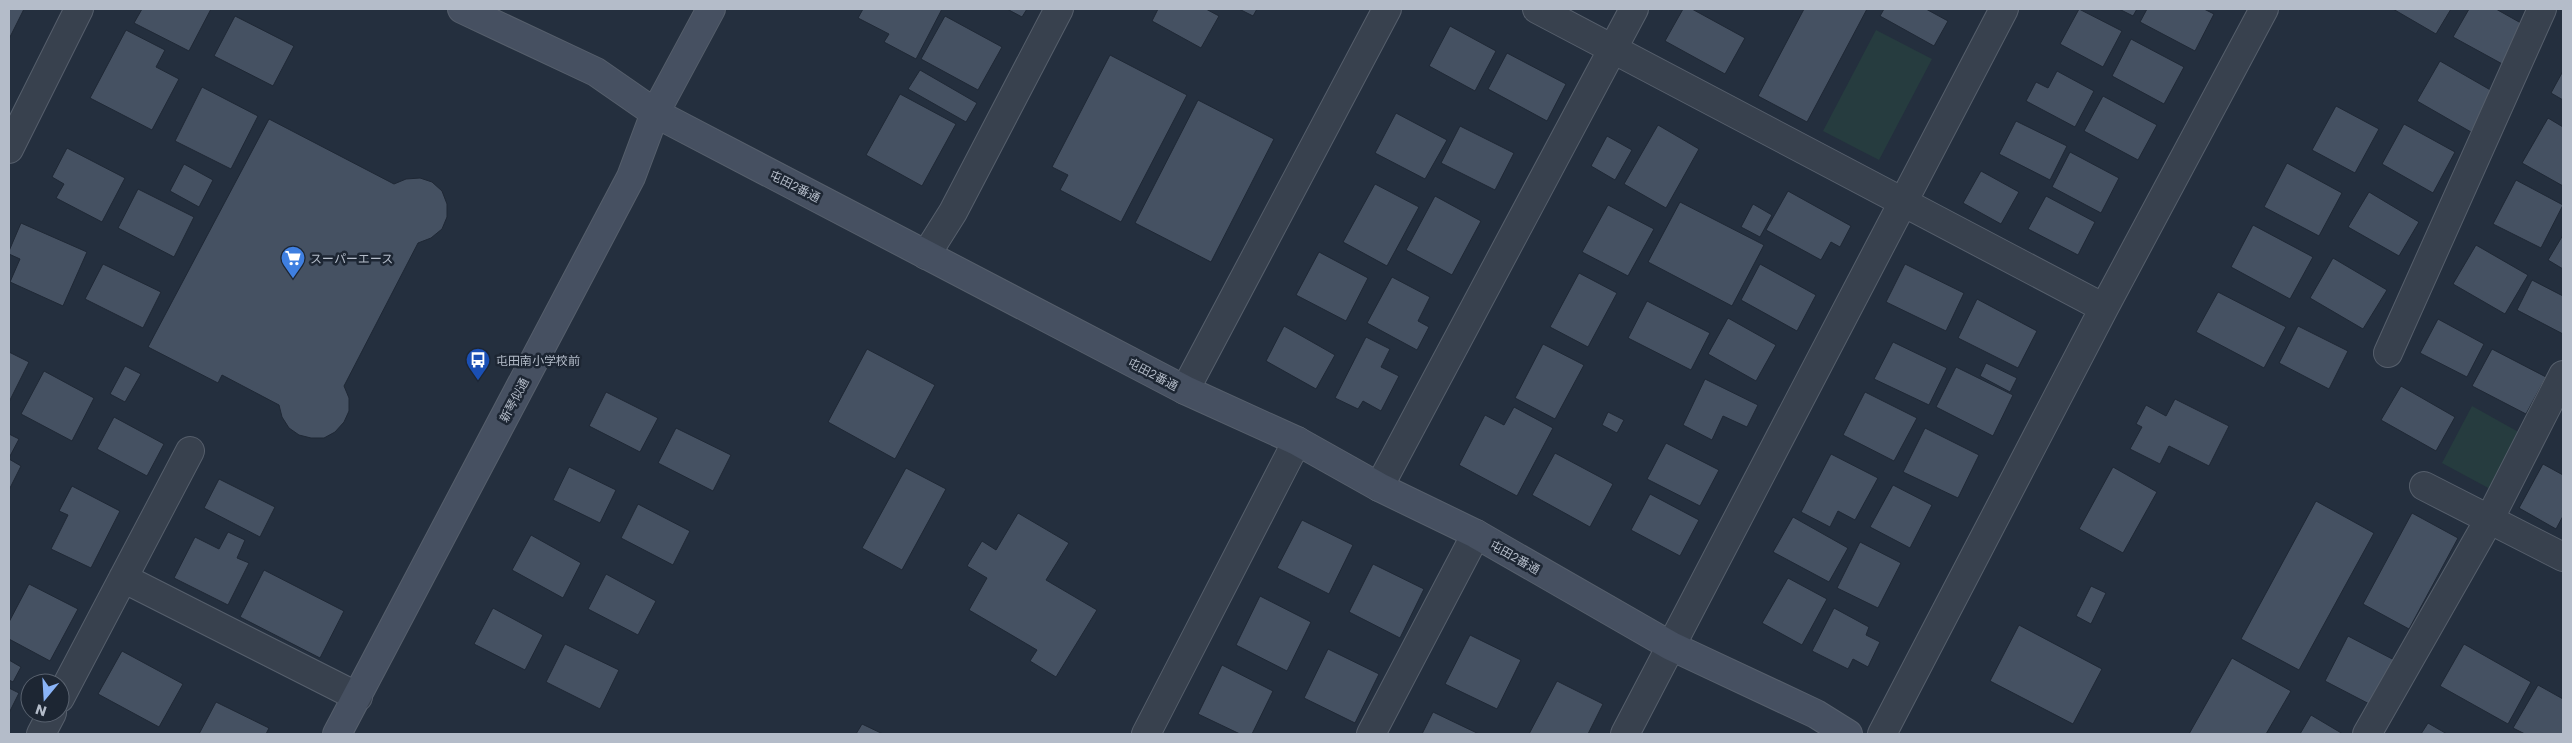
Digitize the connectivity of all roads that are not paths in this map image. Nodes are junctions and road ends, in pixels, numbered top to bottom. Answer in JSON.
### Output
{"nodes":[{"id":1,"x":79,"y":9,"type":"edge"},
{"id":2,"x":462,"y":9,"type":"edge"},
{"id":3,"x":711,"y":9,"type":"edge"},
{"id":4,"x":1059,"y":9,"type":"edge"},
{"id":5,"x":1387,"y":9,"type":"edge"},
{"id":6,"x":1537,"y":9,"type":"edge"},
{"id":7,"x":1634,"y":9,"type":"edge"},
{"id":8,"x":2004,"y":9,"type":"edge"},
{"id":9,"x":2264,"y":9,"type":"edge"},
{"id":10,"x":2542,"y":9,"type":"edge"},
{"id":11,"x":1613,"y":50,"type":"junction"},
{"id":12,"x":655,"y":113,"type":"junction"},
{"id":13,"x":9,"y":149,"type":"edge"},
{"id":14,"x":1902,"y":203,"type":"junction"},
{"id":15,"x":926,"y":255,"type":"junction"},
{"id":16,"x":2104,"y":308,"type":"junction"},
{"id":17,"x":2388,"y":353,"type":"dead end"},
{"id":18,"x":2563,"y":375,"type":"edge"},
{"id":19,"x":1185,"y":390,"type":"junction"},
{"id":20,"x":1297,"y":441,"type":"junction"},
{"id":21,"x":190,"y":451,"type":"dead end"},
{"id":22,"x":1379,"y":486,"type":"junction"},
{"id":23,"x":2424,"y":486,"type":"dead end"},
{"id":24,"x":2489,"y":520,"type":"junction"},
{"id":25,"x":1476,"y":534,"type":"junction"},
{"id":26,"x":2563,"y":557,"type":"edge"},
{"id":27,"x":123,"y":578,"type":"junction"},
{"id":28,"x":1671,"y":646,"type":"junction"},
{"id":29,"x":70,"y":679,"type":"edge"},
{"id":30,"x":358,"y":697,"type":"junction"},
{"id":31,"x":337,"y":734,"type":"edge"},
{"id":32,"x":1146,"y":734,"type":"edge"},
{"id":33,"x":1371,"y":734,"type":"edge"},
{"id":34,"x":1625,"y":734,"type":"edge"},
{"id":35,"x":1848,"y":734,"type":"edge"},
{"id":36,"x":1882,"y":734,"type":"edge"},
{"id":37,"x":2367,"y":734,"type":"edge"}],
"edges":[{"from":1,"to":13,"type":"street"},
{"from":2,"to":12,"type":"street","name":"屯田2番通"},
{"from":3,"to":12,"type":"street","name":"新琴似通"},
{"from":4,"to":15,"type":"street"},
{"from":5,"to":19,"type":"street"},
{"from":6,"to":11,"type":"street"},
{"from":7,"to":11,"type":"street"},
{"from":8,"to":14,"type":"street"},
{"from":9,"to":16,"type":"street"},
{"from":10,"to":17,"type":"street"},
{"from":11,"to":14,"type":"street"},
{"from":11,"to":22,"type":"street"},
{"from":12,"to":15,"type":"street","name":"屯田2番通"},
{"from":12,"to":30,"type":"street","name":"新琴似通"},
{"from":14,"to":16,"type":"street"},
{"from":14,"to":28,"type":"street"},
{"from":15,"to":19,"type":"street","name":"屯田2番通"},
{"from":16,"to":36,"type":"street"},
{"from":18,"to":24,"type":"street"},
{"from":19,"to":20,"type":"street","name":"屯田2番通"},
{"from":20,"to":22,"type":"street","name":"屯田2番通"},
{"from":20,"to":32,"type":"street"},
{"from":21,"to":27,"type":"street"},
{"from":22,"to":25,"type":"street","name":"屯田2番通"},
{"from":23,"to":24,"type":"street"},
{"from":24,"to":26,"type":"street"},
{"from":24,"to":37,"type":"street"},
{"from":25,"to":28,"type":"street","name":"屯田2番通"},
{"from":25,"to":33,"type":"street"},
{"from":27,"to":29,"type":"street"},
{"from":27,"to":30,"type":"street"},
{"from":28,"to":34,"type":"street"},
{"from":28,"to":35,"type":"street","name":"屯田2番通"},
{"from":30,"to":31,"type":"street","name":"新琴似通"}]}
